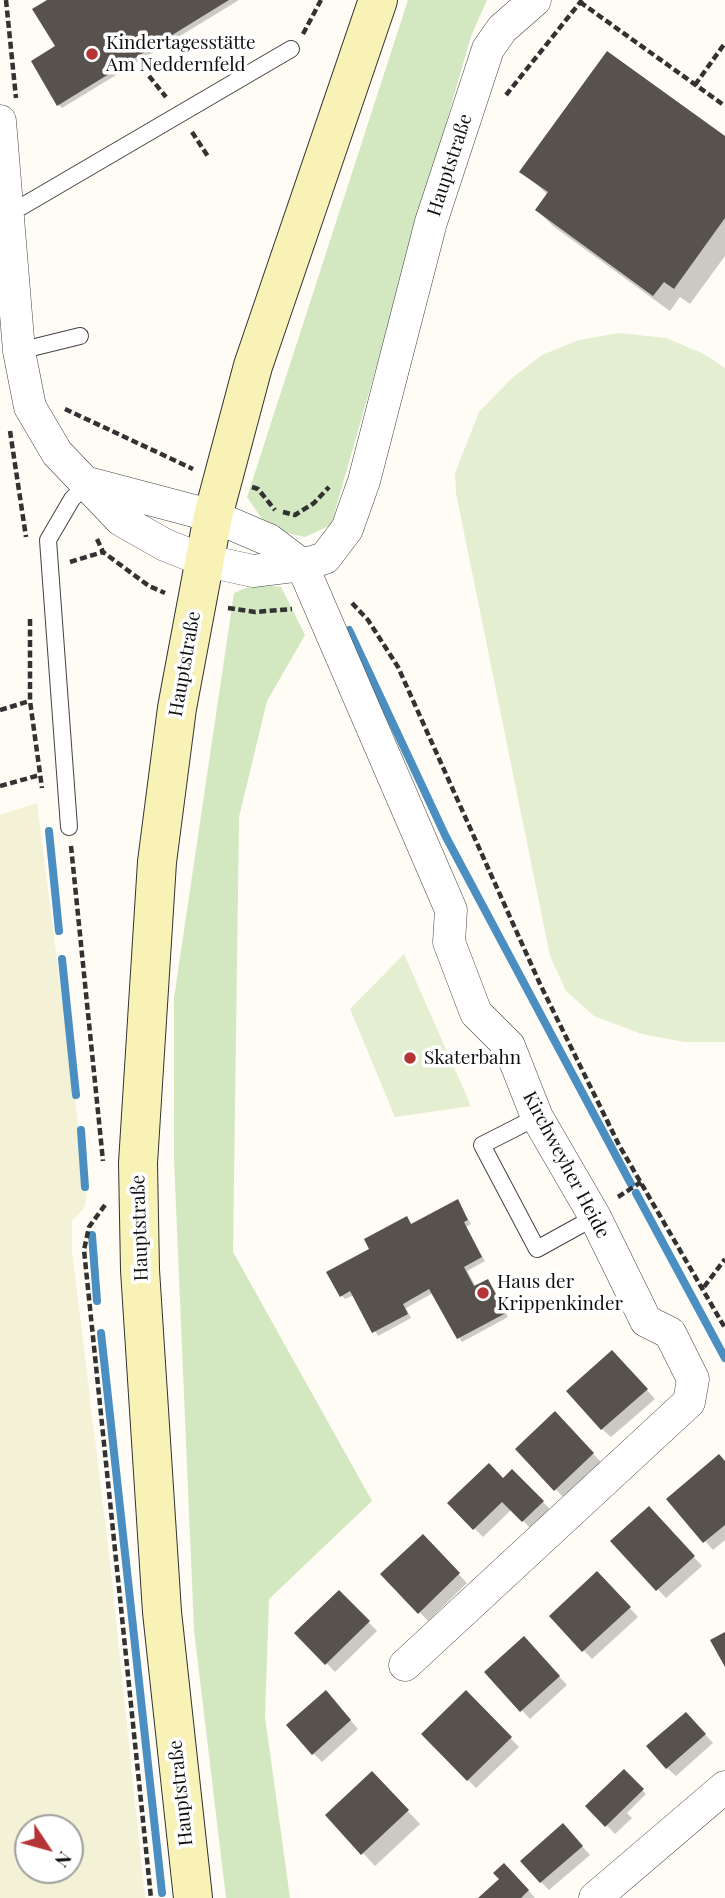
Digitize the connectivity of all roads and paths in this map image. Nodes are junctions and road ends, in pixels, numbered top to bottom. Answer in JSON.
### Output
{"nodes":[{"id":1,"x":321,"y":0,"type":"edge"},
{"id":2,"x":378,"y":0,"type":"edge"},
{"id":3,"x":535,"y":0,"type":"edge"},
{"id":4,"x":581,"y":1,"type":"edge"},
{"id":5,"x":506,"y":14,"type":"edge"},
{"id":6,"x":725,"y":43,"type":"edge"},
{"id":7,"x":292,"y":49,"type":"joint"},
{"id":8,"x":695,"y":85,"type":"junction"},
{"id":9,"x":500,"y":102,"type":"dead end"},
{"id":10,"x":725,"y":106,"type":"edge"},
{"id":11,"x":0,"y":121,"type":"edge"},
{"id":12,"x":21,"y":206,"type":"dead end"},
{"id":13,"x":80,"y":337,"type":"dead end"},
{"id":14,"x":19,"y":351,"type":"junction"},
{"id":15,"x":58,"y":405,"type":"dead end"},
{"id":16,"x":222,"y":479,"type":"junction"},
{"id":17,"x":364,"y":481,"type":"junction"},
{"id":18,"x":88,"y":483,"type":"junction"},
{"id":19,"x":213,"y":516,"type":"junction"},
{"id":20,"x":204,"y":560,"type":"junction"},
{"id":21,"x":302,"y":565,"type":"junction"},
{"id":22,"x":349,"y":600,"type":"dead end"},
{"id":23,"x":30,"y":701,"type":"dead end"},
{"id":24,"x":0,"y":710,"type":"edge"},
{"id":25,"x":40,"y":775,"type":"dead end"},
{"id":26,"x":0,"y":786,"type":"edge"},
{"id":27,"x":69,"y":827,"type":"joint"},
{"id":28,"x":537,"y":1117,"type":"junction"},
{"id":29,"x":104,"y":1170,"type":"dead end"},
{"id":30,"x":106,"y":1197,"type":"dead end"},
{"id":31,"x":594,"y":1215,"type":"junction"},
{"id":32,"x":725,"y":1259,"type":"edge"},
{"id":33,"x":704,"y":1287,"type":"junction"},
{"id":34,"x":725,"y":1328,"type":"edge"},
{"id":35,"x":405,"y":1665,"type":"dead end"},
{"id":36,"x":725,"y":1787,"type":"edge"},
{"id":37,"x":151,"y":1898,"type":"edge"},
{"id":38,"x":193,"y":1898,"type":"edge"},
{"id":39,"x":595,"y":1898,"type":"edge"}],
"edges":[{"from":1,"to":7,"type":"path"},
{"from":2,"to":16,"type":"main road","name":"Hauptstraße"},
{"from":3,"to":5,"type":"street","name":"Hauptstraße"},
{"from":4,"to":8,"type":"path"},
{"from":4,"to":9,"type":"path"},
{"from":5,"to":17,"type":"street","name":"Hauptstraße"},
{"from":6,"to":8,"type":"path"},
{"from":7,"to":12,"type":"lane"},
{"from":8,"to":10,"type":"path"},
{"from":11,"to":14,"type":"street"},
{"from":13,"to":14,"type":"lane"},
{"from":14,"to":18,"type":"street"},
{"from":15,"to":16,"type":"path"},
{"from":16,"to":17,"type":"path"},
{"from":16,"to":19,"type":"main road","name":"Hauptstraße"},
{"from":17,"to":21,"type":"street","name":"Hauptstraße"},
{"from":18,"to":19,"type":"street"},
{"from":18,"to":20,"type":"street"},
{"from":18,"to":27,"type":"lane"},
{"from":19,"to":20,"type":"main road","name":"Hauptstraße"},
{"from":19,"to":21,"type":"street"},
{"from":20,"to":21,"type":"street","name":"Hauptstraße"},
{"from":20,"to":38,"type":"main road","name":"Hauptstraße"},
{"from":21,"to":28,"type":"street","name":"Kirchweyher Heide"},
{"from":22,"to":33,"type":"path"},
{"from":23,"to":24,"type":"path"},
{"from":25,"to":26,"type":"path"},
{"from":27,"to":29,"type":"path"},
{"from":28,"to":31,"type":"street","name":"Kirchweyher Heide"},
{"from":28,"to":31,"type":"lane"},
{"from":30,"to":37,"type":"path"},
{"from":31,"to":35,"type":"street","name":"Kirchweyher Heide"},
{"from":32,"to":33,"type":"path"},
{"from":33,"to":34,"type":"path"},
{"from":36,"to":39,"type":"street"}]}
